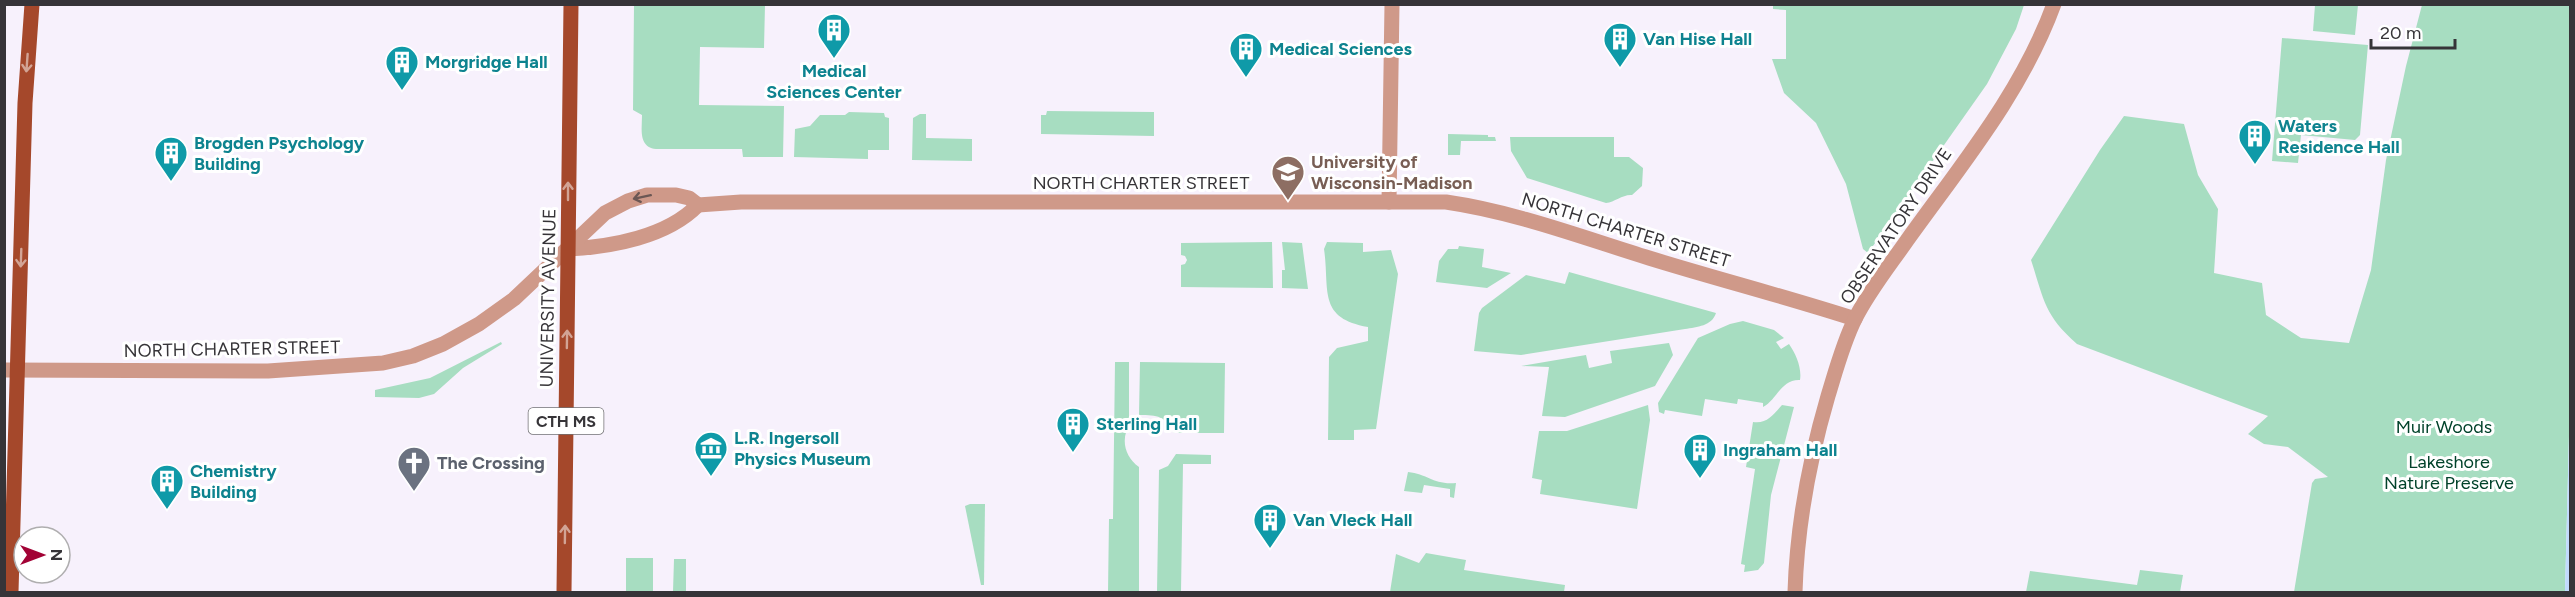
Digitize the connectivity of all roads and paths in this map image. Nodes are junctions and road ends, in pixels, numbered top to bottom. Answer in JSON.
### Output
{"nodes":[{"id":1,"x":32,"y":4,"type":"edge"},
{"id":2,"x":571,"y":4,"type":"edge"},
{"id":3,"x":1392,"y":4,"type":"edge"},
{"id":4,"x":2054,"y":4,"type":"edge"},
{"id":5,"x":1389,"y":202,"type":"junction"},
{"id":6,"x":698,"y":205,"type":"junction"},
{"id":7,"x":568,"y":249,"type":"junction"},
{"id":8,"x":1855,"y":319,"type":"junction"},
{"id":9,"x":11,"y":370,"type":"edge"},
{"id":10,"x":11,"y":592,"type":"edge"},
{"id":11,"x":564,"y":592,"type":"edge"},
{"id":12,"x":1795,"y":592,"type":"edge"}],
"edges":[{"from":1,"to":9,"type":"main road","one_way":true},
{"from":7,"to":2,"type":"main road","name":"UNIVERSITY AVENUE","number":"CTH MS","one_way":true},
{"from":3,"to":5,"type":"street"},
{"from":4,"to":8,"type":"street","name":"OBSERVATORY DRIVE"},
{"from":5,"to":6,"type":"street","name":"NORTH CHARTER STREET"},
{"from":5,"to":8,"type":"street","name":"NORTH CHARTER STREET"},
{"from":6,"to":7,"type":"street"},
{"from":6,"to":7,"type":"street","name":"NORTH CHARTER STREET","one_way":true},
{"from":7,"to":9,"type":"street","name":"NORTH CHARTER STREET"},
{"from":11,"to":7,"type":"main road","name":"UNIVERSITY AVENUE","number":"CTH MS","one_way":true},
{"from":8,"to":12,"type":"street","name":"OBSERVATORY DRIVE"},
{"from":9,"to":10,"type":"main road"}]}
